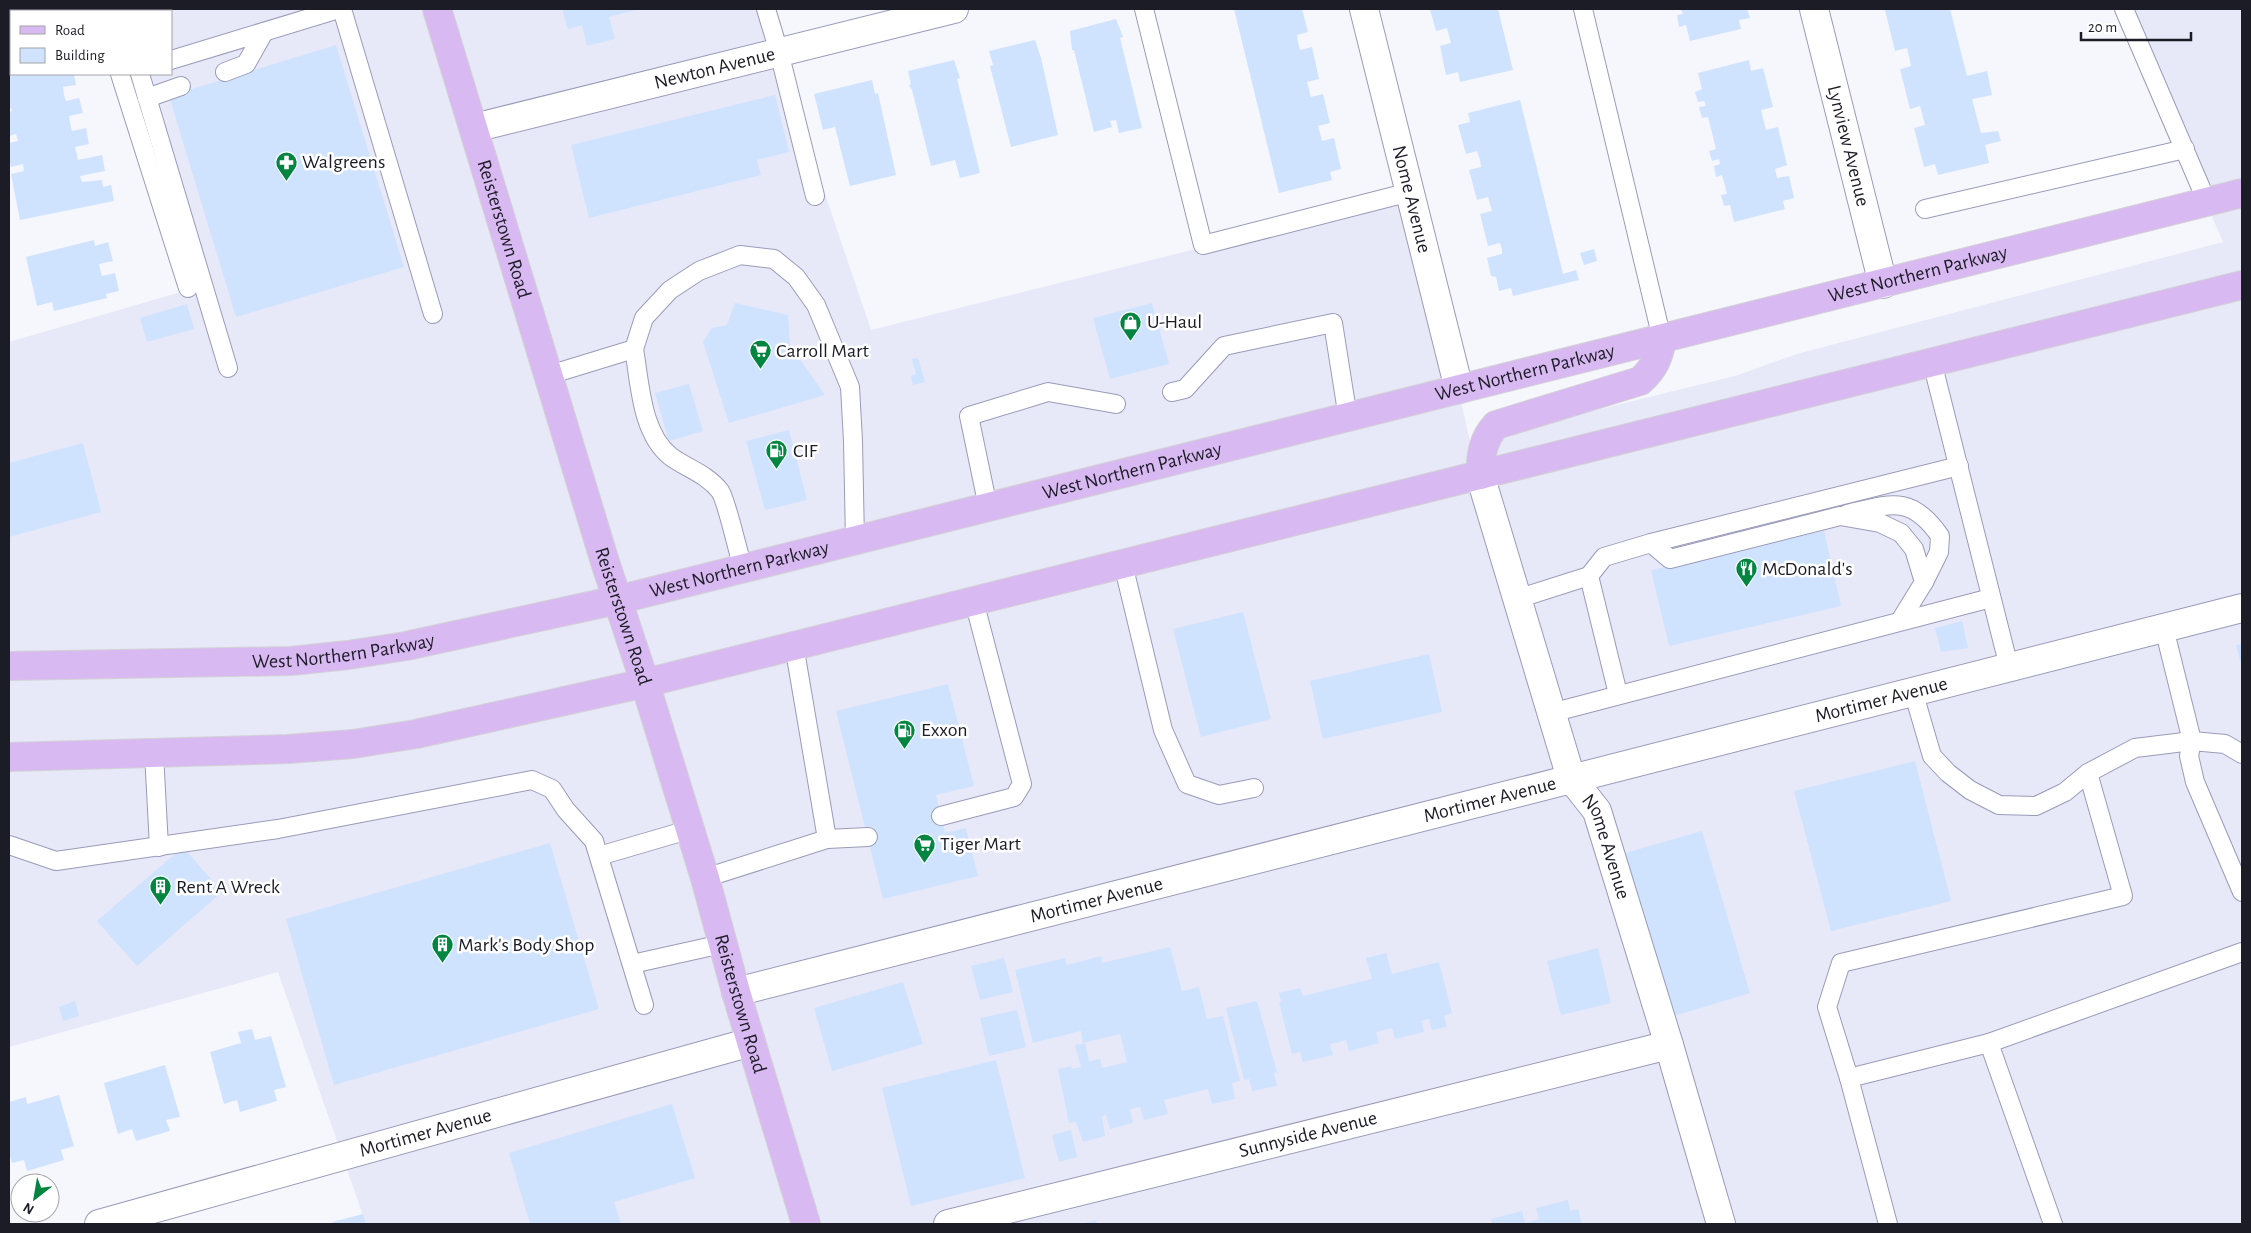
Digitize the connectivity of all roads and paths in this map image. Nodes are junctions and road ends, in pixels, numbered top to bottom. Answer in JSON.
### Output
{"nodes":[{"id":1,"x":338,"y":9,"type":"edge"},
{"id":2,"x":342,"y":9,"type":"edge"},
{"id":3,"x":437,"y":9,"type":"edge"},
{"id":4,"x":766,"y":9,"type":"edge"},
{"id":5,"x":954,"y":9,"type":"edge"},
{"id":6,"x":1144,"y":9,"type":"edge"},
{"id":7,"x":1364,"y":9,"type":"edge"},
{"id":8,"x":1583,"y":9,"type":"edge"},
{"id":9,"x":1814,"y":9,"type":"edge"},
{"id":10,"x":2124,"y":9,"type":"edge"},
{"id":11,"x":264,"y":32,"type":"junction"},
{"id":12,"x":779,"y":52,"type":"junction"},
{"id":13,"x":172,"y":60,"type":"edge"},
{"id":14,"x":225,"y":72,"type":"dead end"},
{"id":15,"x":120,"y":75,"type":"edge"},
{"id":16,"x":140,"y":75,"type":"edge"},
{"id":17,"x":181,"y":86,"type":"dead end"},
{"id":18,"x":147,"y":98,"type":"junction"},
{"id":19,"x":474,"y":128,"type":"junction"},
{"id":20,"x":2185,"y":149,"type":"junction"},
{"id":21,"x":1410,"y":192,"type":"junction"},
{"id":22,"x":2242,"y":193,"type":"edge"},
{"id":23,"x":815,"y":196,"type":"dead end"},
{"id":24,"x":2207,"y":202,"type":"junction"},
{"id":25,"x":1925,"y":209,"type":"dead end"},
{"id":26,"x":1883,"y":284,"type":"junction"},
{"id":27,"x":2242,"y":285,"type":"edge"},
{"id":28,"x":188,"y":288,"type":"dead end"},
{"id":29,"x":432,"y":314,"type":"dead end"},
{"id":30,"x":1662,"y":339,"type":"junction"},
{"id":31,"x":634,"y":349,"type":"junction"},
{"id":32,"x":1932,"y":362,"type":"junction"},
{"id":33,"x":228,"y":368,"type":"dead end"},
{"id":34,"x":549,"y":375,"type":"junction"},
{"id":35,"x":1459,"y":390,"type":"junction"},
{"id":36,"x":1172,"y":392,"type":"dead end"},
{"id":37,"x":1116,"y":404,"type":"dead end"},
{"id":38,"x":1348,"y":418,"type":"junction"},
{"id":39,"x":1959,"y":466,"type":"junction"},
{"id":40,"x":1480,"y":475,"type":"junction"},
{"id":41,"x":988,"y":507,"type":"junction"},
{"id":42,"x":1840,"y":516,"type":"junction"},
{"id":43,"x":855,"y":540,"type":"junction"},
{"id":44,"x":1652,"y":543,"type":"junction"},
{"id":45,"x":1123,"y":564,"type":"junction"},
{"id":46,"x":743,"y":568,"type":"junction"},
{"id":47,"x":1589,"y":576,"type":"junction"},
{"id":48,"x":1924,"y":582,"type":"junction"},
{"id":49,"x":1991,"y":598,"type":"junction"},
{"id":50,"x":1517,"y":599,"type":"junction"},
{"id":51,"x":616,"y":600,"type":"junction"},
{"id":52,"x":974,"y":600,"type":"junction"},
{"id":53,"x":2242,"y":608,"type":"edge"},
{"id":54,"x":1900,"y":621,"type":"junction"},
{"id":55,"x":2164,"y":628,"type":"junction"},
{"id":56,"x":794,"y":645,"type":"junction"},
{"id":57,"x":9,"y":666,"type":"edge"},
{"id":58,"x":2009,"y":667,"type":"junction"},
{"id":59,"x":645,"y":683,"type":"junction"},
{"id":60,"x":1913,"y":691,"type":"junction"},
{"id":61,"x":1618,"y":694,"type":"junction"},
{"id":62,"x":1551,"y":713,"type":"junction"},
{"id":63,"x":2192,"y":741,"type":"junction"},
{"id":64,"x":154,"y":753,"type":"junction"},
{"id":65,"x":2242,"y":754,"type":"edge"},
{"id":66,"x":9,"y":757,"type":"edge"},
{"id":67,"x":2088,"y":773,"type":"junction"},
{"id":68,"x":1571,"y":778,"type":"junction"},
{"id":69,"x":1254,"y":788,"type":"dead end"},
{"id":70,"x":941,"y":816,"type":"dead end"},
{"id":71,"x":688,"y":830,"type":"junction"},
{"id":72,"x":868,"y":837,"type":"dead end"},
{"id":73,"x":827,"y":839,"type":"junction"},
{"id":74,"x":9,"y":845,"type":"edge"},
{"id":75,"x":158,"y":847,"type":"junction"},
{"id":76,"x":599,"y":856,"type":"junction"},
{"id":77,"x":705,"y":878,"type":"junction"},
{"id":78,"x":2242,"y":892,"type":"edge"},
{"id":79,"x":722,"y":944,"type":"junction"},
{"id":80,"x":2242,"y":952,"type":"edge"},
{"id":81,"x":632,"y":964,"type":"junction"},
{"id":82,"x":736,"y":992,"type":"junction"},
{"id":83,"x":644,"y":1005,"type":"dead end"},
{"id":84,"x":751,"y":1042,"type":"junction"},
{"id":85,"x":1989,"y":1043,"type":"junction"},
{"id":86,"x":1670,"y":1045,"type":"junction"},
{"id":87,"x":1849,"y":1078,"type":"junction"},
{"id":88,"x":99,"y":1224,"type":"edge"},
{"id":89,"x":806,"y":1224,"type":"edge"},
{"id":90,"x":948,"y":1224,"type":"edge"},
{"id":91,"x":1721,"y":1224,"type":"edge"},
{"id":92,"x":1888,"y":1224,"type":"edge"},
{"id":93,"x":2053,"y":1224,"type":"edge"}],
"edges":[{"from":1,"to":11,"type":"lane"},
{"from":2,"to":29,"type":"lane"},
{"from":3,"to":19,"type":"main road","name":"Reisterstown Road"},
{"from":4,"to":12,"type":"lane"},
{"from":5,"to":12,"type":"street","name":"Newton Avenue"},
{"from":6,"to":21,"type":"lane"},
{"from":7,"to":21,"type":"street","name":"Nome Avenue"},
{"from":8,"to":30,"type":"lane"},
{"from":9,"to":26,"type":"street","name":"Lynview Avenue"},
{"from":10,"to":20,"type":"lane"},
{"from":11,"to":13,"type":"lane"},
{"from":11,"to":14,"type":"lane"},
{"from":12,"to":19,"type":"street","name":"Newton Avenue"},
{"from":12,"to":23,"type":"lane"},
{"from":15,"to":28,"type":"lane"},
{"from":16,"to":18,"type":"lane"},
{"from":17,"to":18,"type":"lane"},
{"from":18,"to":33,"type":"lane"},
{"from":19,"to":34,"type":"main road","name":"Reisterstown Road"},
{"from":20,"to":24,"type":"lane"},
{"from":20,"to":25,"type":"lane"},
{"from":21,"to":35,"type":"street","name":"Nome Avenue"},
{"from":22,"to":24,"type":"main road","name":"West Northern Parkway"},
{"from":24,"to":26,"type":"main road","name":"West Northern Parkway"},
{"from":26,"to":30,"type":"main road","name":"West Northern Parkway"},
{"from":27,"to":32,"type":"main road"},
{"from":30,"to":35,"type":"main road","name":"West Northern Parkway"},
{"from":30,"to":40,"type":"main road"},
{"from":31,"to":34,"type":"lane"},
{"from":31,"to":43,"type":"lane"},
{"from":31,"to":46,"type":"lane"},
{"from":32,"to":39,"type":"lane"},
{"from":32,"to":40,"type":"main road"},
{"from":34,"to":51,"type":"main road","name":"Reisterstown Road"},
{"from":35,"to":38,"type":"main road","name":"West Northern Parkway"},
{"from":36,"to":38,"type":"lane"},
{"from":37,"to":41,"type":"lane"},
{"from":38,"to":41,"type":"main road","name":"West Northern Parkway"},
{"from":39,"to":44,"type":"lane"},
{"from":39,"to":49,"type":"lane"},
{"from":40,"to":45,"type":"main road"},
{"from":40,"to":50,"type":"street","name":"Nome Avenue"},
{"from":41,"to":43,"type":"main road","name":"West Northern Parkway"},
{"from":42,"to":44,"type":"lane"},
{"from":42,"to":48,"type":"lane"},
{"from":42,"to":48,"type":"lane"},
{"from":43,"to":46,"type":"main road","name":"West Northern Parkway"},
{"from":44,"to":47,"type":"lane"},
{"from":45,"to":52,"type":"main road"},
{"from":45,"to":69,"type":"lane"},
{"from":46,"to":51,"type":"main road","name":"West Northern Parkway"},
{"from":47,"to":50,"type":"lane"},
{"from":47,"to":61,"type":"lane"},
{"from":48,"to":54,"type":"lane"},
{"from":49,"to":54,"type":"lane"},
{"from":49,"to":58,"type":"lane"},
{"from":50,"to":62,"type":"street","name":"Nome Avenue"},
{"from":51,"to":57,"type":"main road","name":"West Northern Parkway"},
{"from":51,"to":59,"type":"main road","name":"Reisterstown Road"},
{"from":52,"to":56,"type":"main road"},
{"from":52,"to":70,"type":"lane"},
{"from":53,"to":55,"type":"street","name":"Mortimer Avenue"},
{"from":54,"to":61,"type":"lane"},
{"from":55,"to":58,"type":"street","name":"Mortimer Avenue"},
{"from":55,"to":63,"type":"lane"},
{"from":56,"to":59,"type":"main road"},
{"from":56,"to":73,"type":"lane"},
{"from":58,"to":60,"type":"street","name":"Mortimer Avenue"},
{"from":59,"to":64,"type":"main road"},
{"from":59,"to":71,"type":"main road","name":"Reisterstown Road"},
{"from":60,"to":67,"type":"lane"},
{"from":60,"to":68,"type":"street","name":"Mortimer Avenue"},
{"from":61,"to":62,"type":"lane"},
{"from":62,"to":68,"type":"street","name":"Nome Avenue"},
{"from":63,"to":65,"type":"lane"},
{"from":63,"to":67,"type":"lane"},
{"from":63,"to":78,"type":"lane"},
{"from":64,"to":66,"type":"main road"},
{"from":64,"to":75,"type":"lane"},
{"from":67,"to":87,"type":"lane"},
{"from":68,"to":82,"type":"street","name":"Mortimer Avenue"},
{"from":68,"to":86,"type":"street","name":"Nome Avenue"},
{"from":71,"to":76,"type":"lane"},
{"from":71,"to":77,"type":"main road","name":"Reisterstown Road"},
{"from":72,"to":73,"type":"lane"},
{"from":73,"to":77,"type":"lane"},
{"from":74,"to":75,"type":"lane"},
{"from":75,"to":76,"type":"lane"},
{"from":76,"to":81,"type":"lane"},
{"from":77,"to":79,"type":"main road","name":"Reisterstown Road"},
{"from":79,"to":81,"type":"lane"},
{"from":79,"to":82,"type":"main road","name":"Reisterstown Road"},
{"from":80,"to":85,"type":"lane"},
{"from":81,"to":83,"type":"lane"},
{"from":82,"to":84,"type":"main road","name":"Reisterstown Road"},
{"from":84,"to":88,"type":"street","name":"Mortimer Avenue"},
{"from":84,"to":89,"type":"main road","name":"Reisterstown Road"},
{"from":85,"to":87,"type":"lane"},
{"from":85,"to":93,"type":"lane"},
{"from":86,"to":90,"type":"street","name":"Sunnyside Avenue"},
{"from":86,"to":91,"type":"street","name":"Nome Avenue"},
{"from":87,"to":92,"type":"lane"}]}
